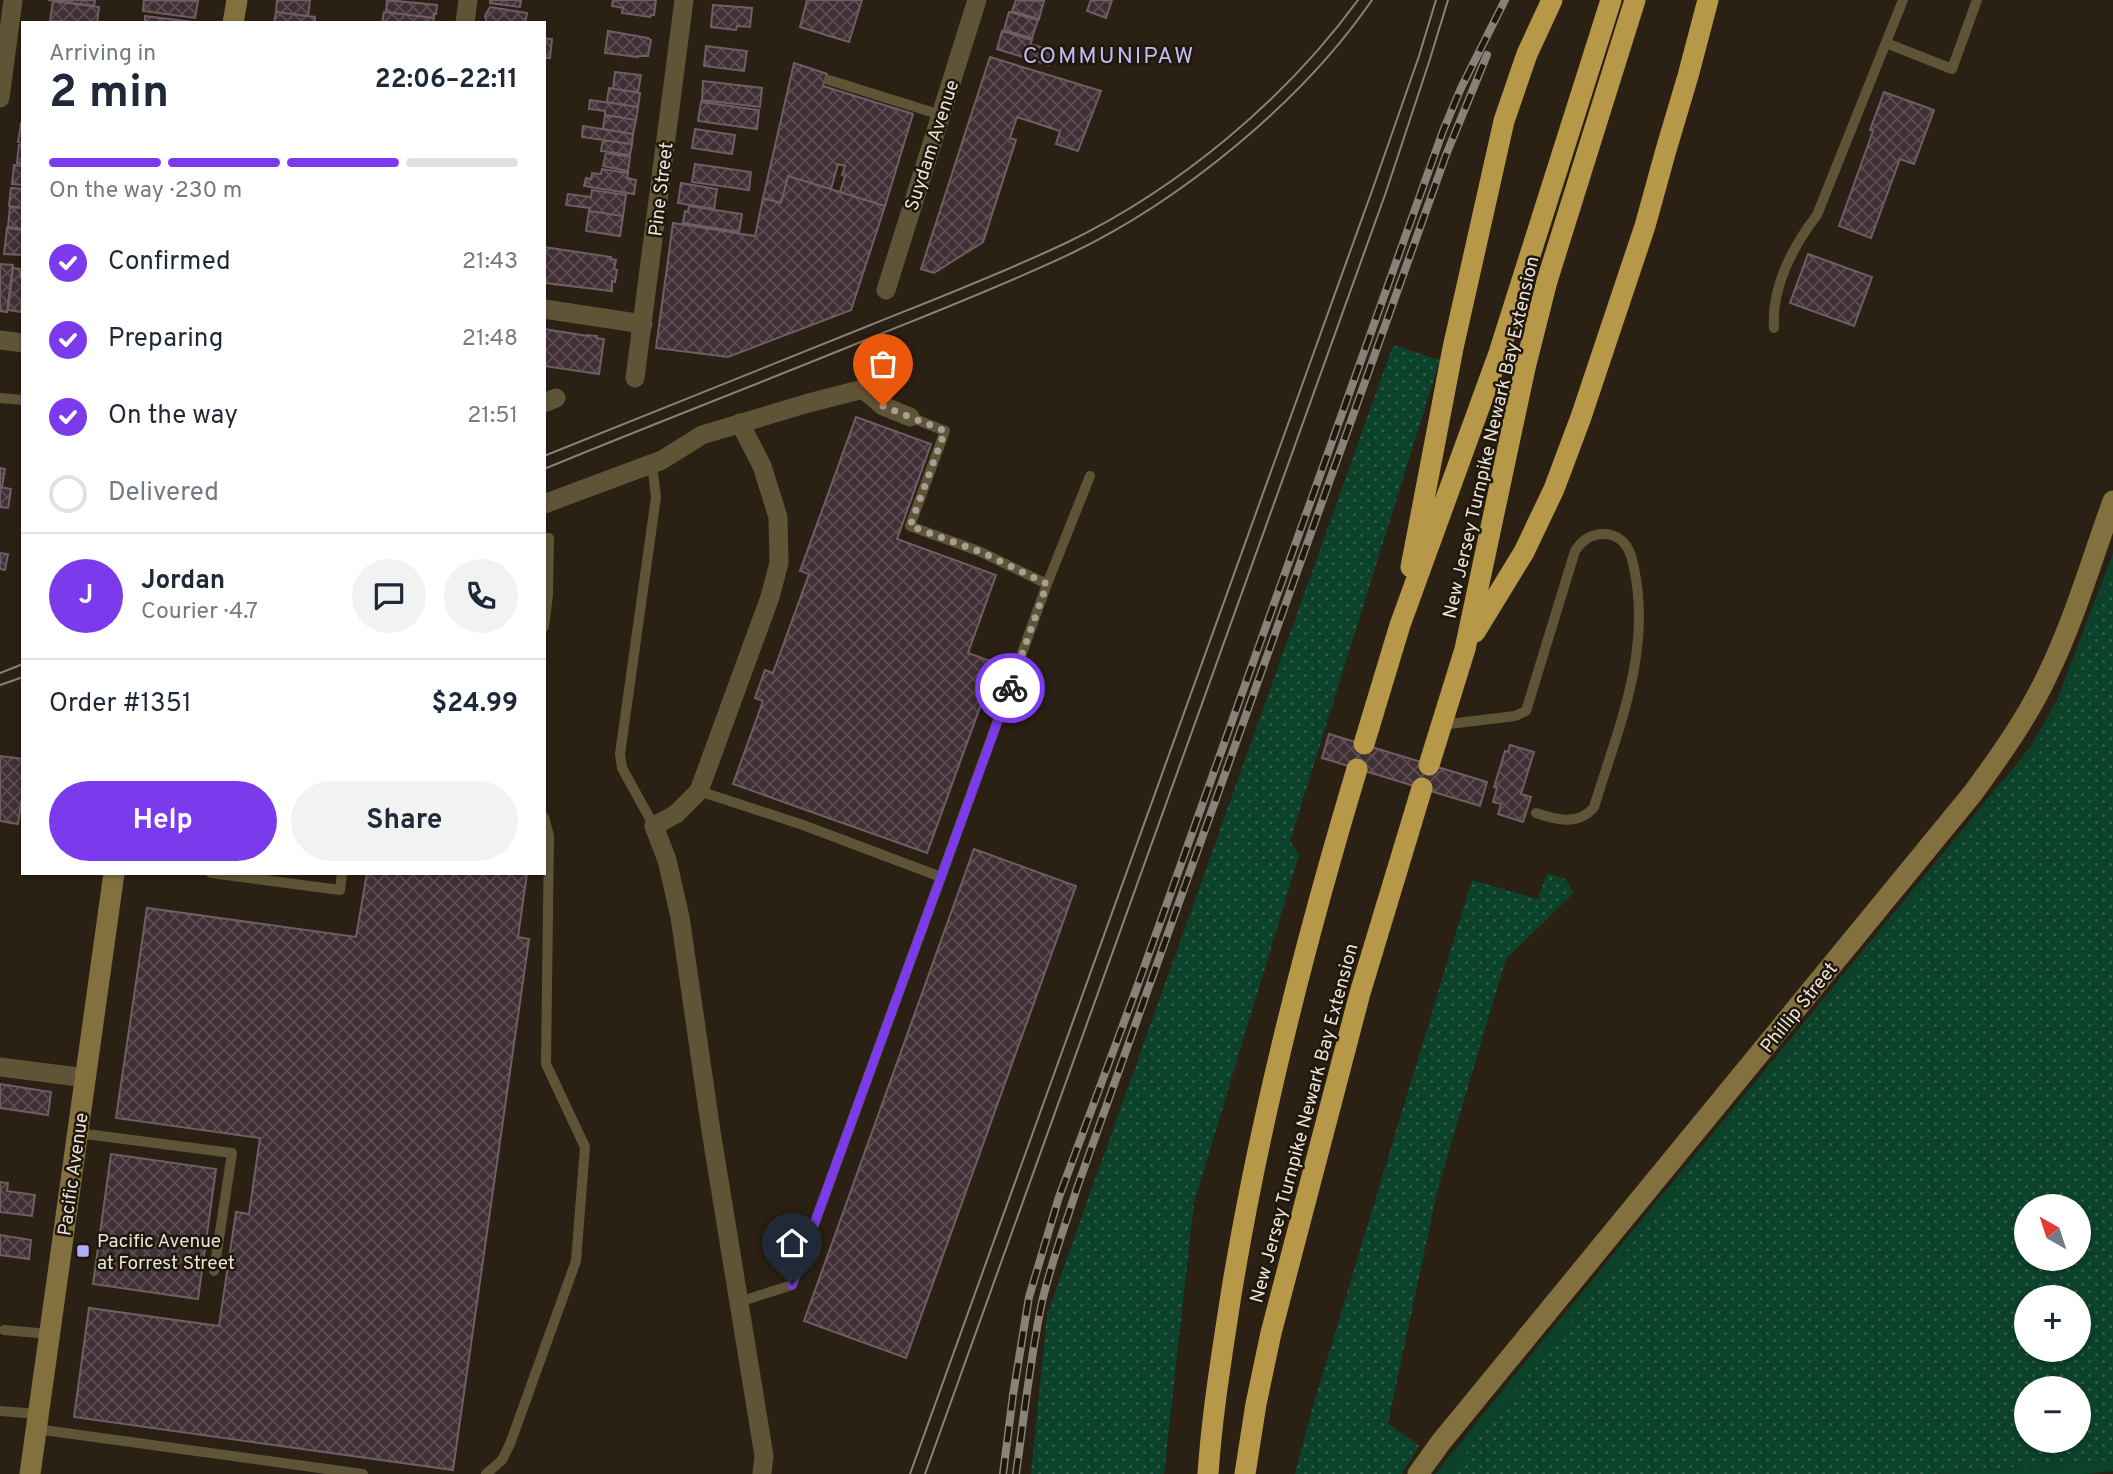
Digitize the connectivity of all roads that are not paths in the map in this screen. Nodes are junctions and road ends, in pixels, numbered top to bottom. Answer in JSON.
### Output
{"nodes":[{"id":1,"x":13,"y":0,"type":"edge"},
{"id":2,"x":237,"y":0,"type":"edge"},
{"id":3,"x":468,"y":0,"type":"edge"},
{"id":4,"x":684,"y":0,"type":"edge"},
{"id":5,"x":977,"y":0,"type":"edge"},
{"id":6,"x":1552,"y":0,"type":"edge"},
{"id":7,"x":1611,"y":0,"type":"edge"},
{"id":8,"x":1636,"y":0,"type":"edge"},
{"id":9,"x":1708,"y":0,"type":"edge"},
{"id":10,"x":1903,"y":0,"type":"edge"},
{"id":11,"x":1977,"y":0,"type":"edge"},
{"id":12,"x":233,"y":21,"type":"edge"},
{"id":13,"x":464,"y":21,"type":"edge"},
{"id":14,"x":1885,"y":43,"type":"junction"},
{"id":15,"x":829,"y":80,"type":"dead end"},
{"id":16,"x":0,"y":98,"type":"edge"},
{"id":17,"x":941,"y":115,"type":"junction"},
{"id":18,"x":886,"y":290,"type":"dead end"},
{"id":19,"x":546,"y":309,"type":"edge"},
{"id":20,"x":643,"y":324,"type":"junction"},
{"id":21,"x":1774,"y":328,"type":"dead end"},
{"id":22,"x":0,"y":340,"type":"edge"},
{"id":23,"x":21,"y":342,"type":"edge"},
{"id":24,"x":635,"y":378,"type":"dead end"},
{"id":25,"x":0,"y":398,"type":"edge"},
{"id":26,"x":21,"y":400,"type":"edge"},
{"id":27,"x":910,"y":417,"type":"joint"},
{"id":28,"x":740,"y":423,"type":"junction"},
{"id":29,"x":652,"y":464,"type":"junction"},
{"id":30,"x":1090,"y":476,"type":"dead end"},
{"id":31,"x":2113,"y":501,"type":"edge"},
{"id":32,"x":546,"y":503,"type":"edge"},
{"id":33,"x":546,"y":538,"type":"edge"},
{"id":34,"x":1047,"y":584,"type":"junction"},
{"id":35,"x":546,"y":611,"type":"edge"},
{"id":36,"x":1400,"y":625,"type":"junction"},
{"id":37,"x":1465,"y":649,"type":"junction"},
{"id":38,"x":1441,"y":725,"type":"junction"},
{"id":39,"x":1364,"y":744,"type":"dead end"},
{"id":40,"x":1429,"y":765,"type":"dead end"},
{"id":41,"x":1357,"y":769,"type":"dead end"},
{"id":42,"x":1422,"y":788,"type":"dead end"},
{"id":43,"x":699,"y":791,"type":"junction"},
{"id":44,"x":1536,"y":813,"type":"dead end"},
{"id":45,"x":546,"y":824,"type":"edge"},
{"id":46,"x":654,"y":826,"type":"junction"},
{"id":47,"x":114,"y":875,"type":"edge"},
{"id":48,"x":226,"y":875,"type":"edge"},
{"id":49,"x":342,"y":875,"type":"edge"},
{"id":50,"x":941,"y":877,"type":"junction"},
{"id":51,"x":0,"y":1067,"type":"edge"},
{"id":52,"x":86,"y":1078,"type":"junction"},
{"id":53,"x":78,"y":1133,"type":"junction"},
{"id":54,"x":214,"y":1271,"type":"dead end"},
{"id":55,"x":739,"y":1302,"type":"junction"},
{"id":56,"x":4,"y":1330,"type":"dead end"},
{"id":57,"x":50,"y":1335,"type":"junction"},
{"id":58,"x":0,"y":1411,"type":"edge"},
{"id":59,"x":37,"y":1422,"type":"junction"},
{"id":60,"x":30,"y":1474,"type":"edge"},
{"id":61,"x":363,"y":1474,"type":"edge"},
{"id":62,"x":486,"y":1474,"type":"edge"},
{"id":63,"x":762,"y":1474,"type":"edge"},
{"id":64,"x":1208,"y":1474,"type":"edge"},
{"id":65,"x":1245,"y":1474,"type":"edge"},
{"id":66,"x":1418,"y":1474,"type":"edge"}],
"edges":[{"from":1,"to":16,"type":"street"},
{"from":2,"to":12,"type":"street"},
{"from":3,"to":13,"type":"street"},
{"from":4,"to":20,"type":"street","name":"Pine Street"},
{"from":5,"to":17,"type":"street","name":"Suydam Avenue"},
{"from":6,"to":36,"type":"highway"},
{"from":7,"to":36,"type":"highway","name":"New Jersey Turnpike Newark Bay Extension"},
{"from":8,"to":37,"type":"highway","name":"New Jersey Turnpike Newark Bay Extension"},
{"from":9,"to":37,"type":"highway"},
{"from":10,"to":14,"type":"lane"},
{"from":11,"to":14,"type":"lane"},
{"from":14,"to":21,"type":"lane"},
{"from":15,"to":17,"type":"lane"},
{"from":17,"to":18,"type":"street","name":"Suydam Avenue"},
{"from":19,"to":20,"type":"street"},
{"from":20,"to":24,"type":"street","name":"Pine Street"},
{"from":22,"to":23,"type":"street"},
{"from":25,"to":26,"type":"lane"},
{"from":27,"to":28,"type":"street"},
{"from":27,"to":34,"type":"lane"},
{"from":28,"to":29,"type":"street"},
{"from":28,"to":43,"type":"street"},
{"from":29,"to":32,"type":"street"},
{"from":29,"to":46,"type":"lane"},
{"from":30,"to":34,"type":"lane"},
{"from":31,"to":66,"type":"street","name":"Phillip Street"},
{"from":33,"to":35,"type":"lane"},
{"from":34,"to":50,"type":"lane"},
{"from":36,"to":39,"type":"highway","name":"New Jersey Turnpike Newark Bay Extension"},
{"from":37,"to":38,"type":"highway","name":"New Jersey Turnpike Newark Bay Extension"},
{"from":38,"to":40,"type":"highway","name":"New Jersey Turnpike Newark Bay Extension"},
{"from":38,"to":44,"type":"lane"},
{"from":41,"to":64,"type":"highway","name":"New Jersey Turnpike Newark Bay Extension"},
{"from":42,"to":65,"type":"highway","name":"New Jersey Turnpike Newark Bay Extension"},
{"from":43,"to":46,"type":"street"},
{"from":43,"to":50,"type":"lane"},
{"from":45,"to":62,"type":"lane"},
{"from":46,"to":55,"type":"street"},
{"from":47,"to":52,"type":"street","name":"Pacific Avenue"},
{"from":48,"to":49,"type":"lane"},
{"from":50,"to":55,"type":"lane"},
{"from":51,"to":52,"type":"street"},
{"from":52,"to":53,"type":"street","name":"Pacific Avenue"},
{"from":53,"to":54,"type":"lane"},
{"from":53,"to":57,"type":"street","name":"Pacific Avenue"},
{"from":55,"to":63,"type":"street"},
{"from":56,"to":57,"type":"lane"},
{"from":57,"to":59,"type":"street","name":"Pacific Avenue"},
{"from":58,"to":59,"type":"lane"},
{"from":59,"to":60,"type":"street","name":"Pacific Avenue"},
{"from":59,"to":61,"type":"lane"}]}
